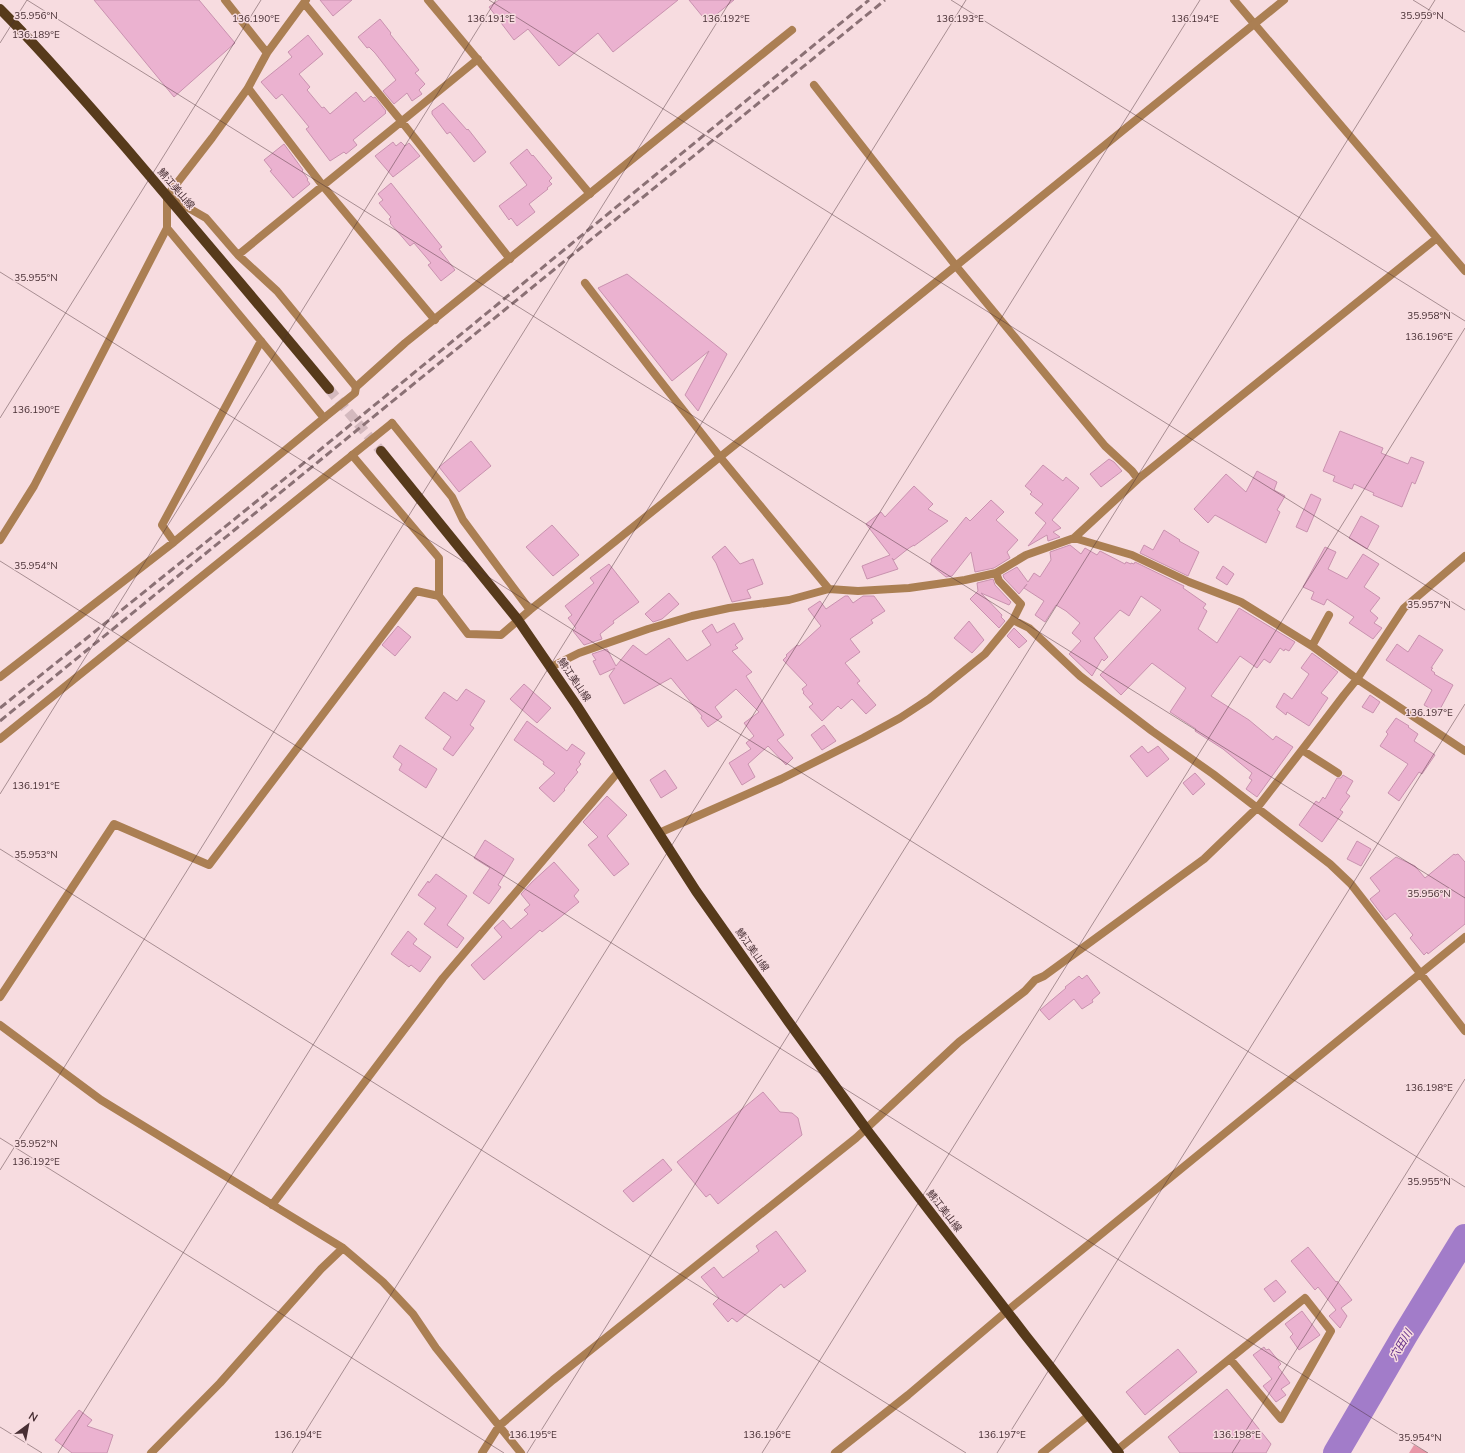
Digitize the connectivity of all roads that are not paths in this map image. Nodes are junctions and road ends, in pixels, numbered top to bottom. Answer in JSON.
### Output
{"nodes":[{"id":1,"x":225,"y":0,"type":"edge"},
{"id":2,"x":428,"y":0,"type":"edge"},
{"id":3,"x":1234,"y":0,"type":"edge"},
{"id":4,"x":1284,"y":0,"type":"edge"},
{"id":5,"x":305,"y":2,"type":"edge"},
{"id":6,"x":0,"y":9,"type":"edge"},
{"id":7,"x":1254,"y":25,"type":"junction"},
{"id":8,"x":792,"y":30,"type":"dead end"},
{"id":9,"x":267,"y":53,"type":"junction"},
{"id":10,"x":478,"y":59,"type":"junction"},
{"id":11,"x":814,"y":85,"type":"dead end"},
{"id":12,"x":248,"y":88,"type":"junction"},
{"id":13,"x":402,"y":122,"type":"junction"},
{"id":14,"x":323,"y":186,"type":"junction"},
{"id":15,"x":590,"y":194,"type":"junction"},
{"id":16,"x":167,"y":196,"type":"junction"},
{"id":17,"x":167,"y":228,"type":"junction"},
{"id":18,"x":1437,"y":238,"type":"junction"},
{"id":19,"x":238,"y":255,"type":"junction"},
{"id":20,"x":510,"y":258,"type":"junction"},
{"id":21,"x":956,"y":266,"type":"junction"},
{"id":22,"x":1465,"y":272,"type":"edge"},
{"id":23,"x":585,"y":283,"type":"dead end"},
{"id":24,"x":435,"y":320,"type":"junction"},
{"id":25,"x":261,"y":341,"type":"junction"},
{"id":26,"x":356,"y":387,"type":"junction"},
{"id":27,"x":329,"y":389,"type":"tunnel mouth"},
{"id":28,"x":324,"y":418,"type":"junction"},
{"id":29,"x":381,"y":451,"type":"tunnel mouth"},
{"id":30,"x":352,"y":455,"type":"junction"},
{"id":31,"x":720,"y":457,"type":"junction"},
{"id":32,"x":1138,"y":479,"type":"junction"},
{"id":33,"x":1074,"y":538,"type":"junction"},
{"id":34,"x":0,"y":540,"type":"edge"},
{"id":35,"x":174,"y":542,"type":"junction"},
{"id":36,"x":1465,"y":556,"type":"edge"},
{"id":37,"x":996,"y":573,"type":"junction"},
{"id":38,"x":829,"y":589,"type":"junction"},
{"id":39,"x":439,"y":596,"type":"junction"},
{"id":40,"x":530,"y":610,"type":"junction"},
{"id":41,"x":1329,"y":615,"type":"dead end"},
{"id":42,"x":518,"y":620,"type":"junction"},
{"id":43,"x":1013,"y":620,"type":"junction"},
{"id":44,"x":1312,"y":646,"type":"junction"},
{"id":45,"x":551,"y":667,"type":"junction"},
{"id":46,"x":0,"y":677,"type":"edge"},
{"id":47,"x":1357,"y":679,"type":"junction"},
{"id":48,"x":0,"y":739,"type":"edge"},
{"id":49,"x":1302,"y":750,"type":"junction"},
{"id":50,"x":1465,"y":751,"type":"edge"},
{"id":51,"x":619,"y":771,"type":"junction"},
{"id":52,"x":1338,"y":773,"type":"dead end"},
{"id":53,"x":1257,"y":808,"type":"junction"},
{"id":54,"x":659,"y":833,"type":"junction"},
{"id":55,"x":1465,"y":937,"type":"edge"},
{"id":56,"x":1422,"y":974,"type":"junction"},
{"id":57,"x":0,"y":997,"type":"edge"},
{"id":58,"x":0,"y":1025,"type":"edge"},
{"id":59,"x":1465,"y":1031,"type":"edge"},
{"id":60,"x":867,"y":1130,"type":"junction"},
{"id":61,"x":272,"y":1206,"type":"junction"},
{"id":62,"x":343,"y":1248,"type":"junction"},
{"id":63,"x":1007,"y":1312,"type":"junction"},
{"id":64,"x":1230,"y":1359,"type":"junction"},
{"id":65,"x":1088,"y":1416,"type":"junction"},
{"id":66,"x":499,"y":1426,"type":"junction"},
{"id":67,"x":1118,"y":1451,"type":"edge"},
{"id":68,"x":151,"y":1453,"type":"edge"},
{"id":69,"x":482,"y":1453,"type":"edge"},
{"id":70,"x":521,"y":1453,"type":"edge"},
{"id":71,"x":835,"y":1453,"type":"edge"},
{"id":72,"x":1042,"y":1453,"type":"edge"}],
"edges":[{"from":1,"to":9,"type":"street"},
{"from":2,"to":10,"type":"street"},
{"from":3,"to":7,"type":"street"},
{"from":4,"to":7,"type":"street"},
{"from":5,"to":9,"type":"street"},
{"from":5,"to":13,"type":"street"},
{"from":6,"to":16,"type":"main road","name":"鯖江美山線"},
{"from":7,"to":18,"type":"street"},
{"from":7,"to":21,"type":"street"},
{"from":8,"to":15,"type":"street"},
{"from":9,"to":12,"type":"street"},
{"from":10,"to":13,"type":"street"},
{"from":10,"to":15,"type":"street"},
{"from":11,"to":21,"type":"street"},
{"from":12,"to":14,"type":"street"},
{"from":12,"to":16,"type":"street"},
{"from":13,"to":14,"type":"street"},
{"from":13,"to":20,"type":"street"},
{"from":14,"to":19,"type":"street"},
{"from":14,"to":24,"type":"street"},
{"from":15,"to":20,"type":"street"},
{"from":16,"to":17,"type":"street"},
{"from":16,"to":19,"type":"street"},
{"from":16,"to":27,"type":"main road","name":"鯖江美山線"},
{"from":17,"to":25,"type":"street"},
{"from":17,"to":34,"type":"street"},
{"from":18,"to":22,"type":"street"},
{"from":18,"to":32,"type":"street"},
{"from":19,"to":26,"type":"street"},
{"from":20,"to":24,"type":"street"},
{"from":21,"to":31,"type":"street"},
{"from":21,"to":32,"type":"street"},
{"from":23,"to":31,"type":"street"},
{"from":24,"to":26,"type":"street"},
{"from":25,"to":28,"type":"street"},
{"from":25,"to":35,"type":"street"},
{"from":26,"to":28,"type":"street"},
{"from":28,"to":35,"type":"street"},
{"from":29,"to":42,"type":"main road","name":"鯖江美山線"},
{"from":30,"to":39,"type":"street"},
{"from":30,"to":40,"type":"street"},
{"from":30,"to":48,"type":"street"},
{"from":31,"to":38,"type":"street"},
{"from":31,"to":40,"type":"street"},
{"from":32,"to":33,"type":"street"},
{"from":33,"to":37,"type":"street"},
{"from":33,"to":44,"type":"street"},
{"from":35,"to":46,"type":"street"},
{"from":36,"to":47,"type":"street"},
{"from":37,"to":38,"type":"street"},
{"from":37,"to":43,"type":"street"},
{"from":38,"to":45,"type":"street"},
{"from":39,"to":42,"type":"street"},
{"from":39,"to":57,"type":"street"},
{"from":40,"to":42,"type":"street"},
{"from":41,"to":44,"type":"street"},
{"from":42,"to":45,"type":"main road","name":"鯖江美山線"},
{"from":43,"to":53,"type":"street"},
{"from":43,"to":54,"type":"street"},
{"from":44,"to":47,"type":"street"},
{"from":45,"to":51,"type":"main road","name":"鯖江美山線"},
{"from":47,"to":49,"type":"street"},
{"from":47,"to":50,"type":"street"},
{"from":49,"to":52,"type":"street"},
{"from":49,"to":53,"type":"street"},
{"from":51,"to":54,"type":"main road","name":"鯖江美山線"},
{"from":51,"to":61,"type":"street"},
{"from":53,"to":56,"type":"street"},
{"from":53,"to":60,"type":"street"},
{"from":54,"to":60,"type":"main road","name":"鯖江美山線"},
{"from":55,"to":56,"type":"street"},
{"from":56,"to":59,"type":"street"},
{"from":56,"to":63,"type":"street"},
{"from":58,"to":61,"type":"street"},
{"from":60,"to":63,"type":"main road","name":"鯖江美山線"},
{"from":60,"to":66,"type":"street"},
{"from":61,"to":62,"type":"street"},
{"from":62,"to":66,"type":"street"},
{"from":62,"to":68,"type":"street"},
{"from":63,"to":65,"type":"main road","name":"鯖江美山線"},
{"from":63,"to":71,"type":"street"},
{"from":64,"to":64,"type":"street"},
{"from":64,"to":67,"type":"street"},
{"from":65,"to":67,"type":"main road","name":"鯖江美山線"},
{"from":65,"to":72,"type":"street"},
{"from":66,"to":69,"type":"street"},
{"from":66,"to":70,"type":"street"}]}
